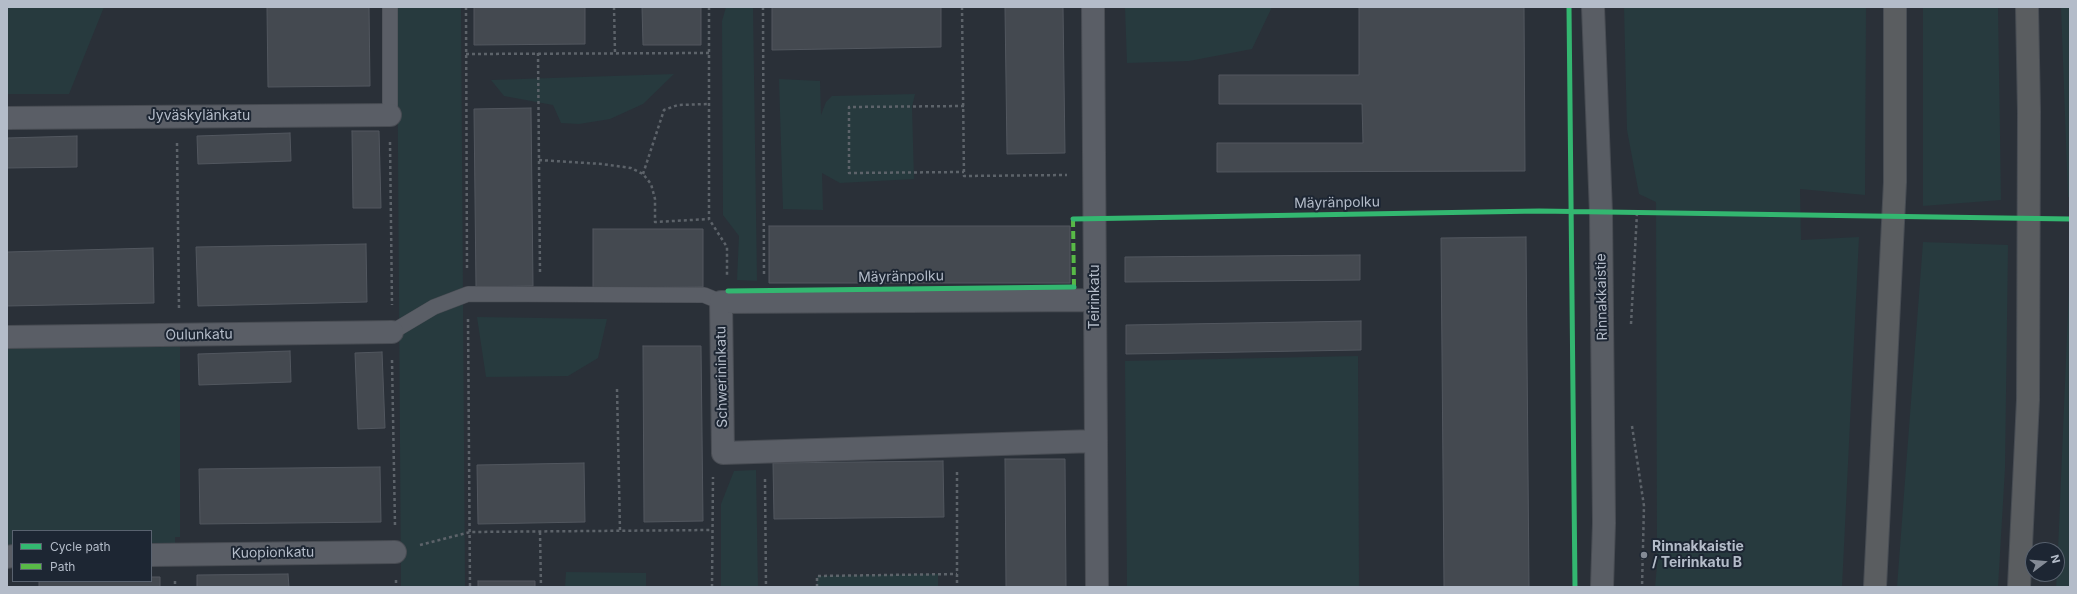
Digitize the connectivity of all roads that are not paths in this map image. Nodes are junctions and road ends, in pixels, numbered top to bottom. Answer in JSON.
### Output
{"nodes":[{"id":1,"x":390,"y":7,"type":"edge"},
{"id":2,"x":1093,"y":7,"type":"edge"},
{"id":3,"x":1593,"y":7,"type":"edge"},
{"id":4,"x":1895,"y":7,"type":"edge"},
{"id":5,"x":2026,"y":7,"type":"edge"},
{"id":6,"x":390,"y":115,"type":"joint"},
{"id":7,"x":7,"y":118,"type":"edge"},
{"id":8,"x":1095,"y":300,"type":"junction"},
{"id":9,"x":725,"y":302,"type":"junction"},
{"id":10,"x":392,"y":332,"type":"joint"},
{"id":11,"x":7,"y":337,"type":"edge"},
{"id":12,"x":1096,"y":441,"type":"junction"},
{"id":13,"x":395,"y":552,"type":"road end"},
{"id":14,"x":152,"y":555,"type":"edge"},
{"id":15,"x":1097,"y":587,"type":"edge"},
{"id":16,"x":1602,"y":587,"type":"edge"},
{"id":17,"x":1875,"y":587,"type":"edge"},
{"id":18,"x":2020,"y":587,"type":"edge"}],
"edges":[{"from":1,"to":6,"type":"lane"},
{"from":2,"to":8,"type":"street","name":"Teirinkatu"},
{"from":3,"to":16,"type":"street","name":"Rinnakkaistie"},
{"from":4,"to":17,"type":"highway"},
{"from":5,"to":18,"type":"highway"},
{"from":6,"to":7,"type":"street","name":"Jyväskylänkatu"},
{"from":8,"to":9,"type":"street"},
{"from":8,"to":12,"type":"street","name":"Teirinkatu"},
{"from":9,"to":10,"type":"lane"},
{"from":9,"to":12,"type":"street","name":"Schwerininkatu"},
{"from":10,"to":11,"type":"street","name":"Oulunkatu"},
{"from":12,"to":15,"type":"street","name":"Teirinkatu"},
{"from":13,"to":14,"type":"street","name":"Kuopionkatu"}]}
